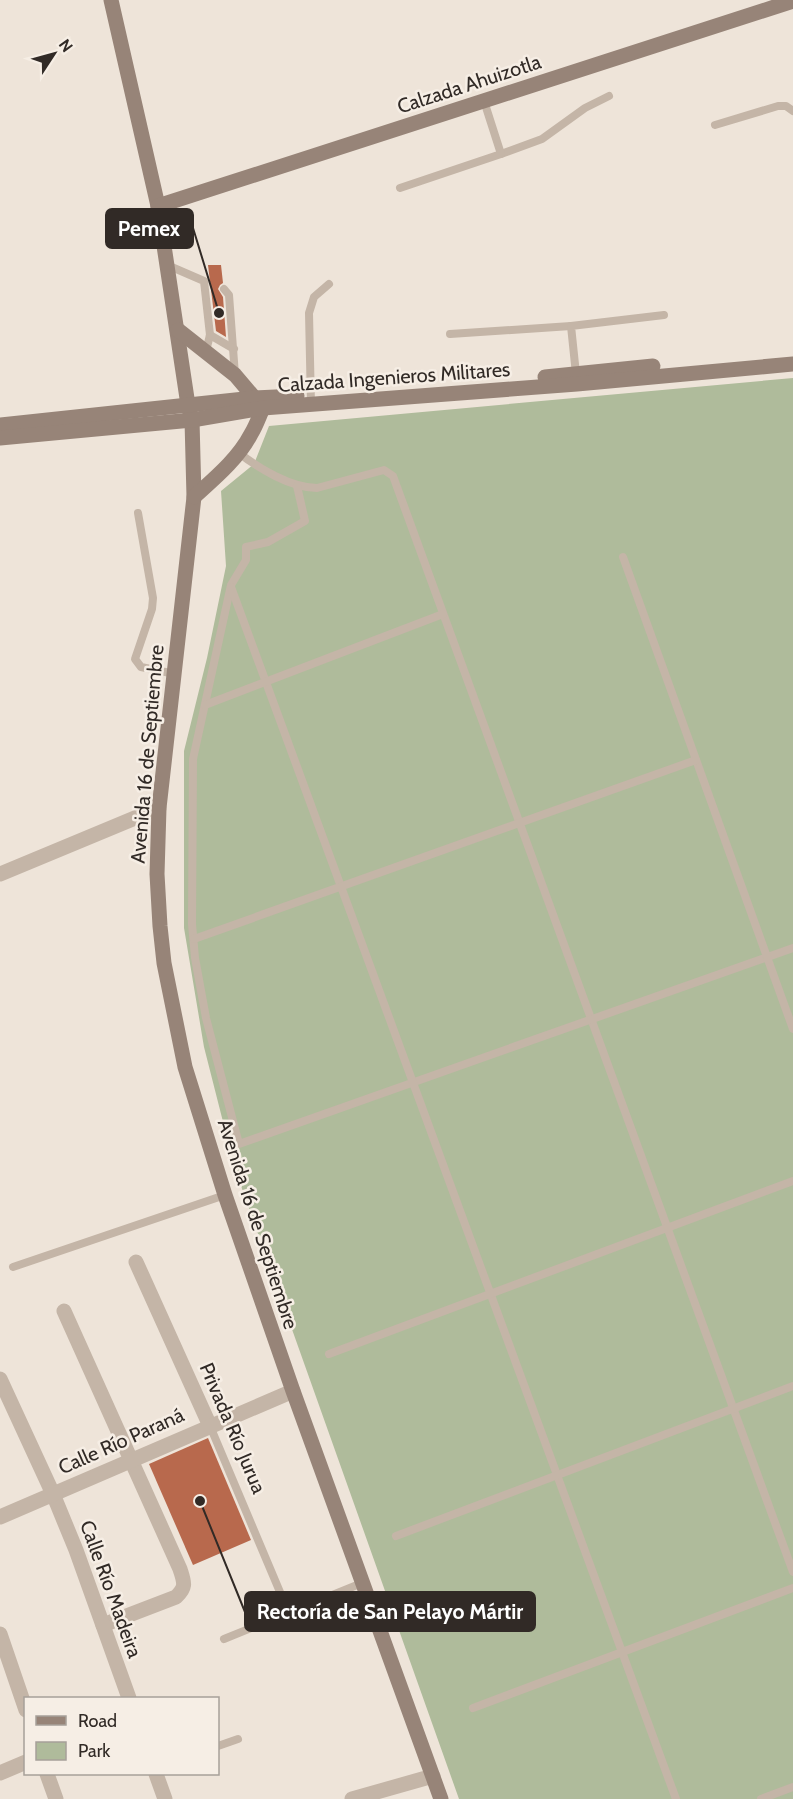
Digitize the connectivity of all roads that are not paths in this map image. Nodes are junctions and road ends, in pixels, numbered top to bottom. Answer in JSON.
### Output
{"nodes":[{"id":1,"x":111,"y":0,"type":"edge"},
{"id":2,"x":793,"y":2,"type":"edge"},
{"id":3,"x":609,"y":96,"type":"dead end"},
{"id":4,"x":484,"y":101,"type":"junction"},
{"id":5,"x":793,"y":111,"type":"edge"},
{"id":6,"x":715,"y":125,"type":"dead end"},
{"id":7,"x":501,"y":154,"type":"junction"},
{"id":8,"x":400,"y":188,"type":"dead end"},
{"id":9,"x":158,"y":206,"type":"junction"},
{"id":10,"x":167,"y":266,"type":"junction"},
{"id":11,"x":328,"y":284,"type":"dead end"},
{"id":12,"x":224,"y":289,"type":"dead end"},
{"id":13,"x":664,"y":315,"type":"dead end"},
{"id":14,"x":571,"y":326,"type":"junction"},
{"id":15,"x":178,"y":330,"type":"junction"},
{"id":16,"x":450,"y":334,"type":"dead end"},
{"id":17,"x":210,"y":335,"type":"junction"},
{"id":18,"x":234,"y":349,"type":"junction"},
{"id":19,"x":206,"y":351,"type":"junction"},
{"id":20,"x":793,"y":354,"type":"edge"},
{"id":21,"x":793,"y":364,"type":"edge"},
{"id":22,"x":235,"y":375,"type":"junction"},
{"id":23,"x":576,"y":378,"type":"junction"},
{"id":24,"x":311,"y":400,"type":"junction"},
{"id":25,"x":258,"y":403,"type":"junction"},
{"id":26,"x":190,"y":413,"type":"junction"},
{"id":27,"x":0,"y":425,"type":"edge"},
{"id":28,"x":0,"y":438,"type":"edge"},
{"id":29,"x":239,"y":453,"type":"junction"},
{"id":30,"x":297,"y":486,"type":"junction"},
{"id":31,"x":194,"y":497,"type":"junction"},
{"id":32,"x":138,"y":513,"type":"dead end"},
{"id":33,"x":623,"y":557,"type":"dead end"},
{"id":34,"x":231,"y":585,"type":"junction"},
{"id":35,"x":443,"y":614,"type":"junction"},
{"id":36,"x":175,"y":674,"type":"junction"},
{"id":37,"x":266,"y":681,"type":"junction"},
{"id":38,"x":205,"y":705,"type":"junction"},
{"id":39,"x":696,"y":760,"type":"junction"},
{"id":40,"x":159,"y":808,"type":"junction"},
{"id":41,"x":520,"y":823,"type":"junction"},
{"id":42,"x":0,"y":874,"type":"edge"},
{"id":43,"x":341,"y":886,"type":"junction"},
{"id":44,"x":194,"y":939,"type":"junction"},
{"id":45,"x":793,"y":948,"type":"edge"},
{"id":46,"x":767,"y":958,"type":"junction"},
{"id":47,"x":592,"y":1020,"type":"junction"},
{"id":48,"x":793,"y":1029,"type":"edge"},
{"id":49,"x":414,"y":1083,"type":"junction"},
{"id":50,"x":793,"y":1181,"type":"edge"},
{"id":51,"x":225,"y":1195,"type":"junction"},
{"id":52,"x":668,"y":1228,"type":"junction"},
{"id":53,"x":136,"y":1262,"type":"dead end"},
{"id":54,"x":13,"y":1267,"type":"dead end"},
{"id":55,"x":491,"y":1293,"type":"junction"},
{"id":56,"x":64,"y":1311,"type":"dead end"},
{"id":57,"x":329,"y":1354,"type":"dead end"},
{"id":58,"x":0,"y":1379,"type":"edge"},
{"id":59,"x":793,"y":1386,"type":"edge"},
{"id":60,"x":292,"y":1391,"type":"junction"},
{"id":61,"x":734,"y":1409,"type":"junction"},
{"id":62,"x":210,"y":1426,"type":"junction"},
{"id":63,"x":131,"y":1459,"type":"junction"},
{"id":64,"x":558,"y":1475,"type":"junction"},
{"id":65,"x":53,"y":1494,"type":"junction"},
{"id":66,"x":0,"y":1517,"type":"edge"},
{"id":67,"x":396,"y":1536,"type":"dead end"},
{"id":68,"x":793,"y":1572,"type":"edge"},
{"id":69,"x":362,"y":1583,"type":"junction"},
{"id":70,"x":793,"y":1588,"type":"edge"},
{"id":71,"x":288,"y":1611,"type":"junction"},
{"id":72,"x":103,"y":1625,"type":"junction"},
{"id":73,"x":0,"y":1634,"type":"edge"},
{"id":74,"x":224,"y":1639,"type":"dead end"},
{"id":75,"x":622,"y":1652,"type":"junction"},
{"id":76,"x":129,"y":1697,"type":"edge"},
{"id":77,"x":24,"y":1704,"type":"edge"},
{"id":78,"x":473,"y":1708,"type":"dead end"},
{"id":79,"x":238,"y":1739,"type":"dead end"},
{"id":80,"x":219,"y":1746,"type":"edge"},
{"id":81,"x":24,"y":1763,"type":"edge"},
{"id":82,"x":0,"y":1773,"type":"edge"},
{"id":83,"x":48,"y":1775,"type":"edge"},
{"id":84,"x":157,"y":1775,"type":"edge"},
{"id":85,"x":432,"y":1776,"type":"junction"},
{"id":86,"x":793,"y":1787,"type":"edge"},
{"id":87,"x":56,"y":1799,"type":"edge"},
{"id":88,"x":165,"y":1799,"type":"edge"},
{"id":89,"x":352,"y":1799,"type":"edge"},
{"id":90,"x":441,"y":1799,"type":"edge"},
{"id":91,"x":676,"y":1799,"type":"edge"},
{"id":92,"x":761,"y":1799,"type":"edge"}],
"edges":[{"from":1,"to":9,"type":"main road","name":"Avenida 16 de Septiembre"},
{"from":2,"to":4,"type":"main road","name":"Calzada Ahuizotla"},
{"from":3,"to":7,"type":"lane"},
{"from":4,"to":7,"type":"lane"},
{"from":4,"to":9,"type":"main road","name":"Calzada Ahuizotla"},
{"from":5,"to":6,"type":"lane"},
{"from":7,"to":8,"type":"lane"},
{"from":9,"to":10,"type":"main road","name":"Avenida 16 de Septiembre"},
{"from":10,"to":15,"type":"main road","name":"Avenida 16 de Septiembre"},
{"from":10,"to":17,"type":"lane"},
{"from":11,"to":24,"type":"lane"},
{"from":12,"to":18,"type":"lane"},
{"from":13,"to":14,"type":"lane"},
{"from":14,"to":16,"type":"lane"},
{"from":14,"to":23,"type":"lane"},
{"from":15,"to":19,"type":"main road"},
{"from":15,"to":26,"type":"main road","name":"Avenida 16 de Septiembre"},
{"from":17,"to":18,"type":"lane"},
{"from":17,"to":19,"type":"lane"},
{"from":18,"to":22,"type":"lane"},
{"from":19,"to":22,"type":"main road"},
{"from":20,"to":23,"type":"main road","name":"Calzada Ingenieros Militares"},
{"from":21,"to":23,"type":"main road","name":"Calzada Ingenieros Militares"},
{"from":22,"to":25,"type":"main road"},
{"from":23,"to":24,"type":"main road","name":"Calzada Ingenieros Militares"},
{"from":24,"to":25,"type":"main road","name":"Calzada Ingenieros Militares"},
{"from":25,"to":26,"type":"main road","name":"Calzada Ingenieros Militares"},
{"from":25,"to":29,"type":"main road"},
{"from":26,"to":27,"type":"main road","name":"Calzada Ingenieros Militares"},
{"from":26,"to":28,"type":"main road","name":"Calzada Ingenieros Militares"},
{"from":26,"to":31,"type":"main road","name":"Avenida 16 de Septiembre"},
{"from":29,"to":30,"type":"lane"},
{"from":29,"to":31,"type":"main road"},
{"from":30,"to":34,"type":"lane"},
{"from":30,"to":35,"type":"lane"},
{"from":31,"to":36,"type":"main road","name":"Avenida 16 de Septiembre"},
{"from":32,"to":36,"type":"lane"},
{"from":33,"to":39,"type":"lane"},
{"from":34,"to":37,"type":"lane"},
{"from":34,"to":38,"type":"lane"},
{"from":35,"to":37,"type":"lane"},
{"from":35,"to":41,"type":"lane"},
{"from":36,"to":40,"type":"main road","name":"Avenida 16 de Septiembre"},
{"from":37,"to":38,"type":"lane"},
{"from":37,"to":43,"type":"lane"},
{"from":38,"to":44,"type":"lane"},
{"from":39,"to":41,"type":"lane"},
{"from":39,"to":46,"type":"lane"},
{"from":40,"to":42,"type":"street"},
{"from":40,"to":51,"type":"main road","name":"Avenida 16 de Septiembre"},
{"from":41,"to":43,"type":"lane"},
{"from":41,"to":47,"type":"lane"},
{"from":43,"to":44,"type":"lane"},
{"from":43,"to":49,"type":"lane"},
{"from":44,"to":49,"type":"lane"},
{"from":45,"to":46,"type":"lane"},
{"from":46,"to":47,"type":"lane"},
{"from":46,"to":48,"type":"lane"},
{"from":47,"to":49,"type":"lane"},
{"from":47,"to":52,"type":"lane"},
{"from":49,"to":55,"type":"lane"},
{"from":50,"to":52,"type":"lane"},
{"from":51,"to":54,"type":"lane"},
{"from":51,"to":60,"type":"main road","name":"Avenida 16 de Septiembre"},
{"from":52,"to":55,"type":"lane"},
{"from":52,"to":61,"type":"lane"},
{"from":53,"to":62,"type":"street","name":"Privada Río Jurua"},
{"from":55,"to":57,"type":"lane"},
{"from":55,"to":64,"type":"lane"},
{"from":56,"to":63,"type":"street"},
{"from":58,"to":65,"type":"street","name":"Calle Río Madeira"},
{"from":59,"to":61,"type":"lane"},
{"from":60,"to":62,"type":"street","name":"Calle Río Paraná"},
{"from":60,"to":69,"type":"main road","name":"Avenida 16 de Septiembre"},
{"from":61,"to":64,"type":"lane"},
{"from":61,"to":68,"type":"lane"},
{"from":62,"to":63,"type":"street","name":"Calle Río Paraná"},
{"from":62,"to":71,"type":"lane","name":"Privada Río Jurua"},
{"from":63,"to":65,"type":"street","name":"Calle Río Paraná"},
{"from":63,"to":72,"type":"street"},
{"from":64,"to":67,"type":"lane"},
{"from":64,"to":75,"type":"lane"},
{"from":65,"to":66,"type":"street","name":"Calle Río Paraná"},
{"from":65,"to":72,"type":"street","name":"Calle Río Madeira"},
{"from":69,"to":71,"type":"lane"},
{"from":69,"to":85,"type":"main road","name":"Avenida 16 de Septiembre"},
{"from":70,"to":75,"type":"lane"},
{"from":71,"to":74,"type":"lane"},
{"from":72,"to":76,"type":"street","name":"Calle Río Madeira"},
{"from":73,"to":77,"type":"street"},
{"from":75,"to":78,"type":"lane"},
{"from":75,"to":91,"type":"lane"},
{"from":79,"to":80,"type":"lane"},
{"from":81,"to":82,"type":"street"},
{"from":83,"to":87,"type":"street"},
{"from":84,"to":88,"type":"street"},
{"from":85,"to":89,"type":"street"},
{"from":85,"to":90,"type":"main road","name":"Avenida 16 de Septiembre"},
{"from":86,"to":92,"type":"lane"}]}
